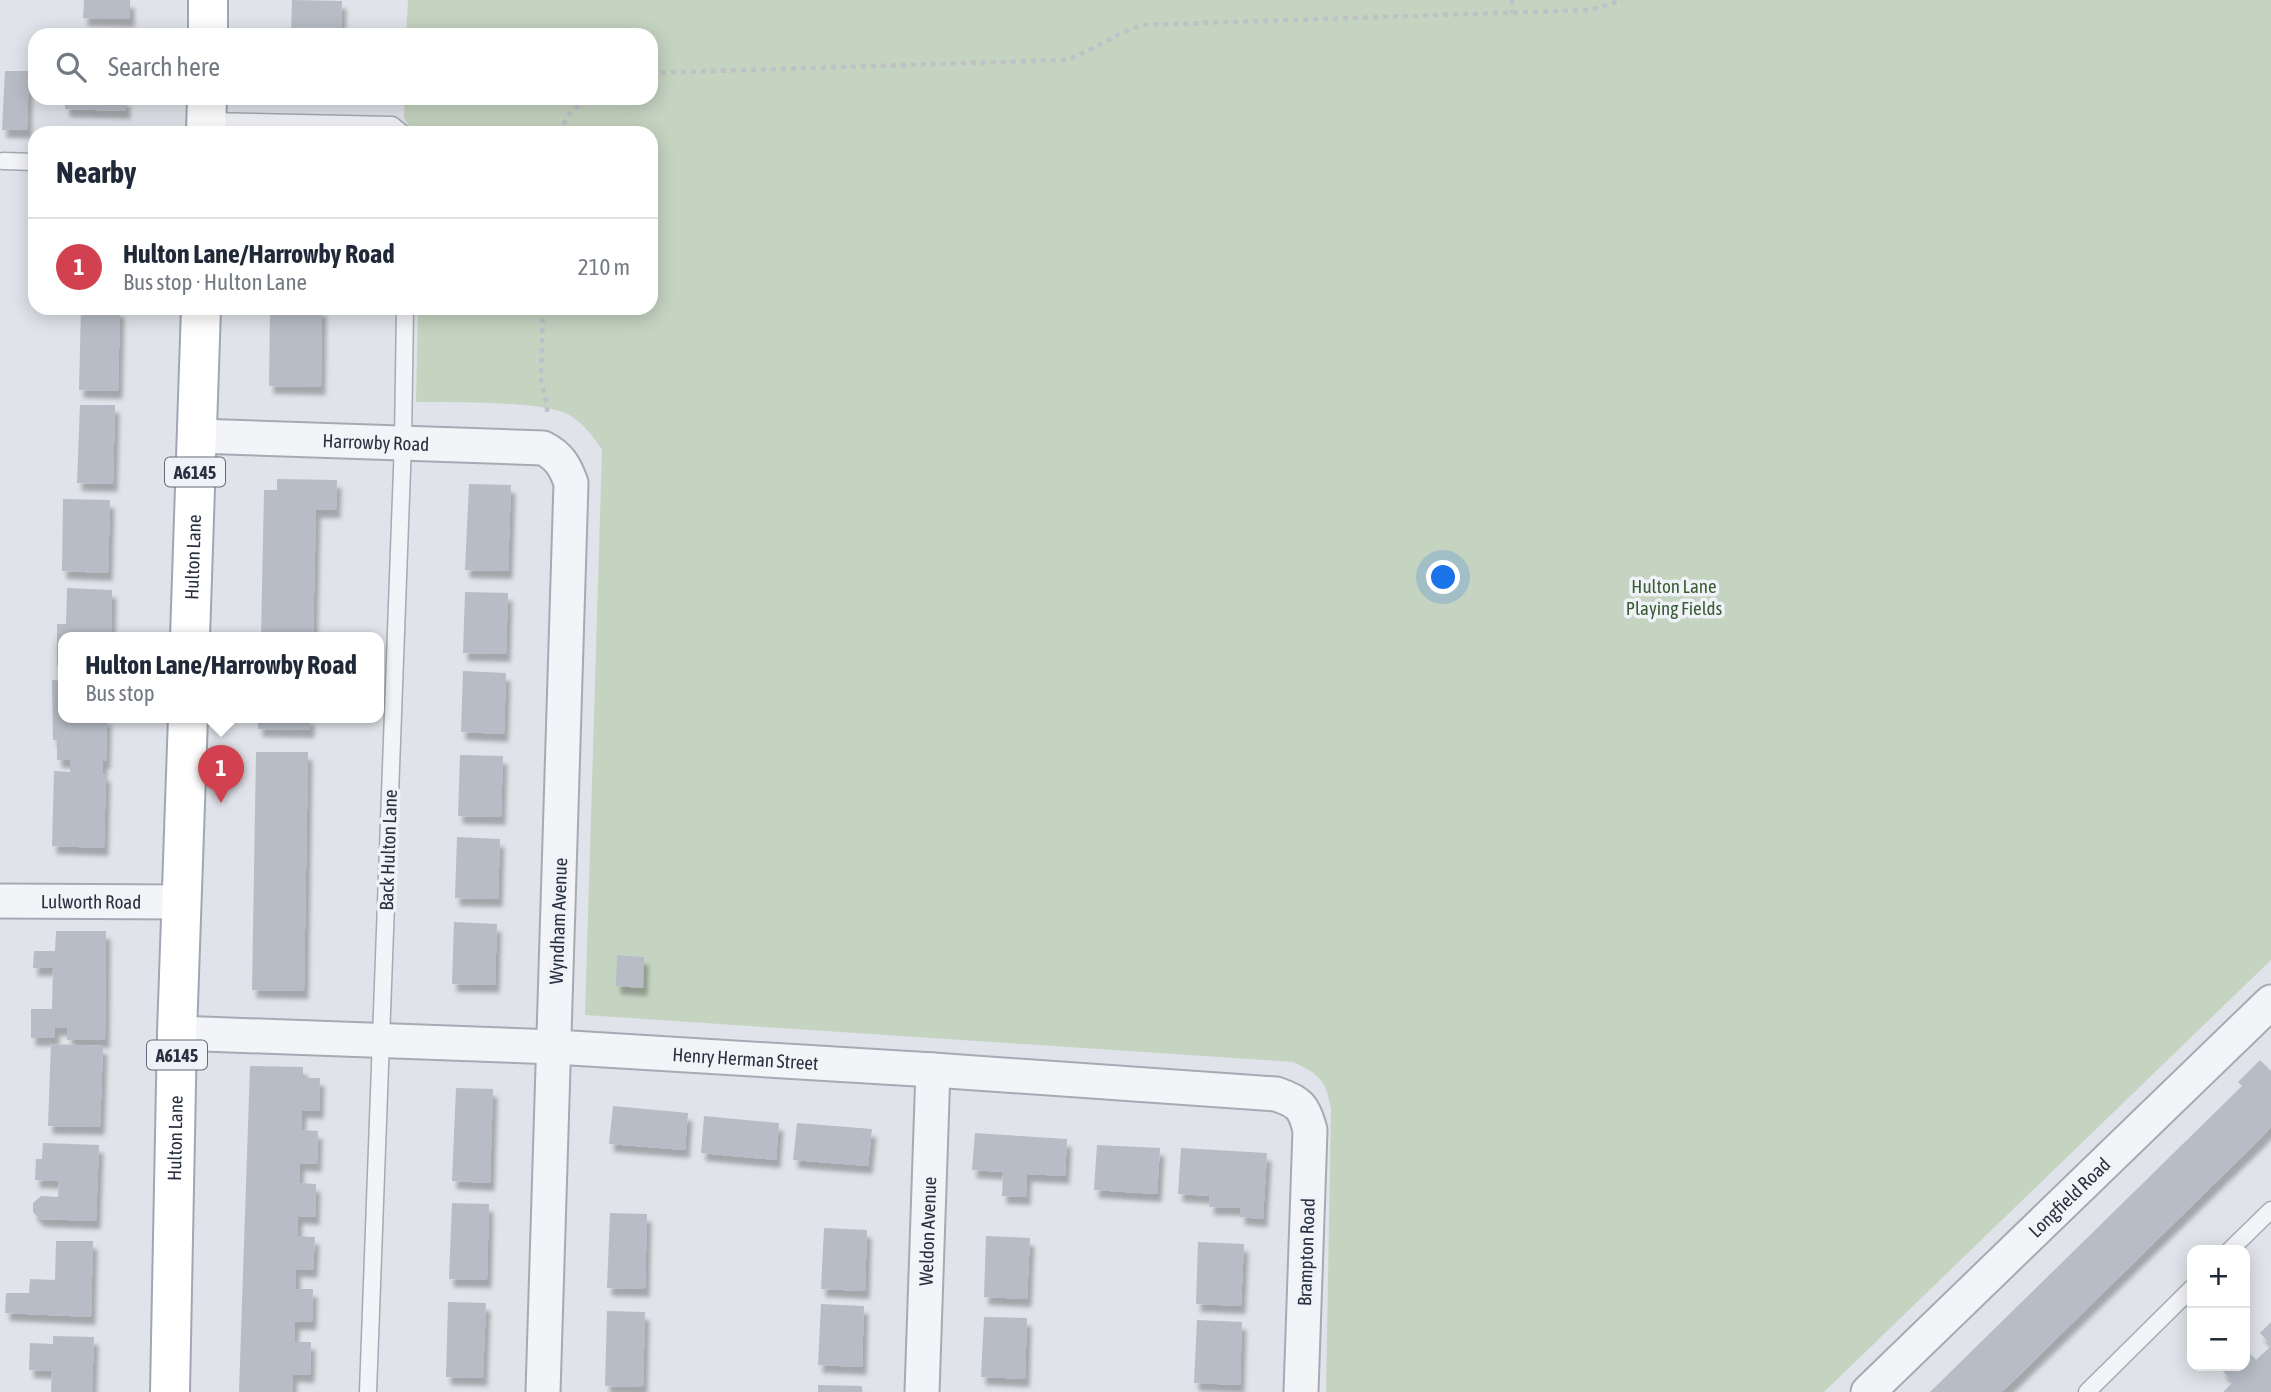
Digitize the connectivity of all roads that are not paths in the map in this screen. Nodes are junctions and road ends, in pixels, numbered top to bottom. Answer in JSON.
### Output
{"nodes":[{"id":1,"x":208,"y":0,"type":"edge"},
{"id":2,"x":208,"y":28,"type":"edge"},
{"id":3,"x":207,"y":117,"type":"edge"},
{"id":4,"x":393,"y":126,"type":"edge"},
{"id":5,"x":3,"y":161,"type":"dead end"},
{"id":6,"x":28,"y":162,"type":"edge"},
{"id":7,"x":201,"y":315,"type":"edge"},
{"id":8,"x":405,"y":315,"type":"edge"},
{"id":9,"x":197,"y":436,"type":"junction"},
{"id":10,"x":403,"y":442,"type":"junction"},
{"id":11,"x":549,"y":451,"type":"joint"},
{"id":12,"x":190,"y":632,"type":"edge"},
{"id":13,"x":188,"y":723,"type":"edge"},
{"id":14,"x":0,"y":901,"type":"edge"},
{"id":15,"x":182,"y":902,"type":"junction"},
{"id":16,"x":2268,"y":1009,"type":"edge"},
{"id":17,"x":177,"y":1033,"type":"junction"},
{"id":18,"x":381,"y":1040,"type":"junction"},
{"id":19,"x":555,"y":1047,"type":"junction"},
{"id":20,"x":933,"y":1070,"type":"junction"},
{"id":21,"x":1305,"y":1113,"type":"joint"},
{"id":22,"x":2271,"y":1210,"type":"edge"},
{"id":23,"x":2235,"y":1245,"type":"edge"},
{"id":24,"x":2187,"y":1293,"type":"edge"},
{"id":25,"x":170,"y":1392,"type":"edge"},
{"id":26,"x":368,"y":1392,"type":"edge"},
{"id":27,"x":543,"y":1392,"type":"edge"},
{"id":28,"x":922,"y":1392,"type":"edge"},
{"id":29,"x":1301,"y":1392,"type":"edge"},
{"id":30,"x":1868,"y":1392,"type":"edge"},
{"id":31,"x":2087,"y":1392,"type":"edge"}],
"edges":[{"from":1,"to":2,"type":"main road"},
{"from":3,"to":4,"type":"lane"},
{"from":5,"to":6,"type":"lane"},
{"from":7,"to":9,"type":"main road","name":"Hulton Lane","number":"A6145"},
{"from":8,"to":10,"type":"lane","name":"Back Hulton Lane"},
{"from":9,"to":10,"type":"street","name":"Harrowby Road"},
{"from":9,"to":12,"type":"main road","name":"Hulton Lane","number":"A6145"},
{"from":10,"to":11,"type":"street","name":"Harrowby Road"},
{"from":10,"to":18,"type":"lane","name":"Back Hulton Lane"},
{"from":11,"to":19,"type":"street","name":"Wyndham Avenue"},
{"from":13,"to":15,"type":"main road","name":"Hulton Lane","number":"A6145"},
{"from":14,"to":15,"type":"street","name":"Lulworth Road"},
{"from":15,"to":17,"type":"main road","name":"Hulton Lane","number":"A6145"},
{"from":16,"to":30,"type":"street","name":"Longfield Road"},
{"from":17,"to":18,"type":"street","name":"Henry Herman Street"},
{"from":17,"to":25,"type":"main road","name":"Hulton Lane","number":"A6145"},
{"from":18,"to":19,"type":"street","name":"Henry Herman Street"},
{"from":18,"to":26,"type":"lane","name":"Back Hulton Lane"},
{"from":19,"to":20,"type":"street","name":"Henry Herman Street"},
{"from":19,"to":27,"type":"street","name":"Wyndham Avenue"},
{"from":20,"to":21,"type":"street","name":"Henry Herman Street"},
{"from":20,"to":28,"type":"street","name":"Weldon Avenue"},
{"from":21,"to":29,"type":"street","name":"Brampton Road"},
{"from":22,"to":23,"type":"lane"},
{"from":24,"to":31,"type":"lane"}]}
